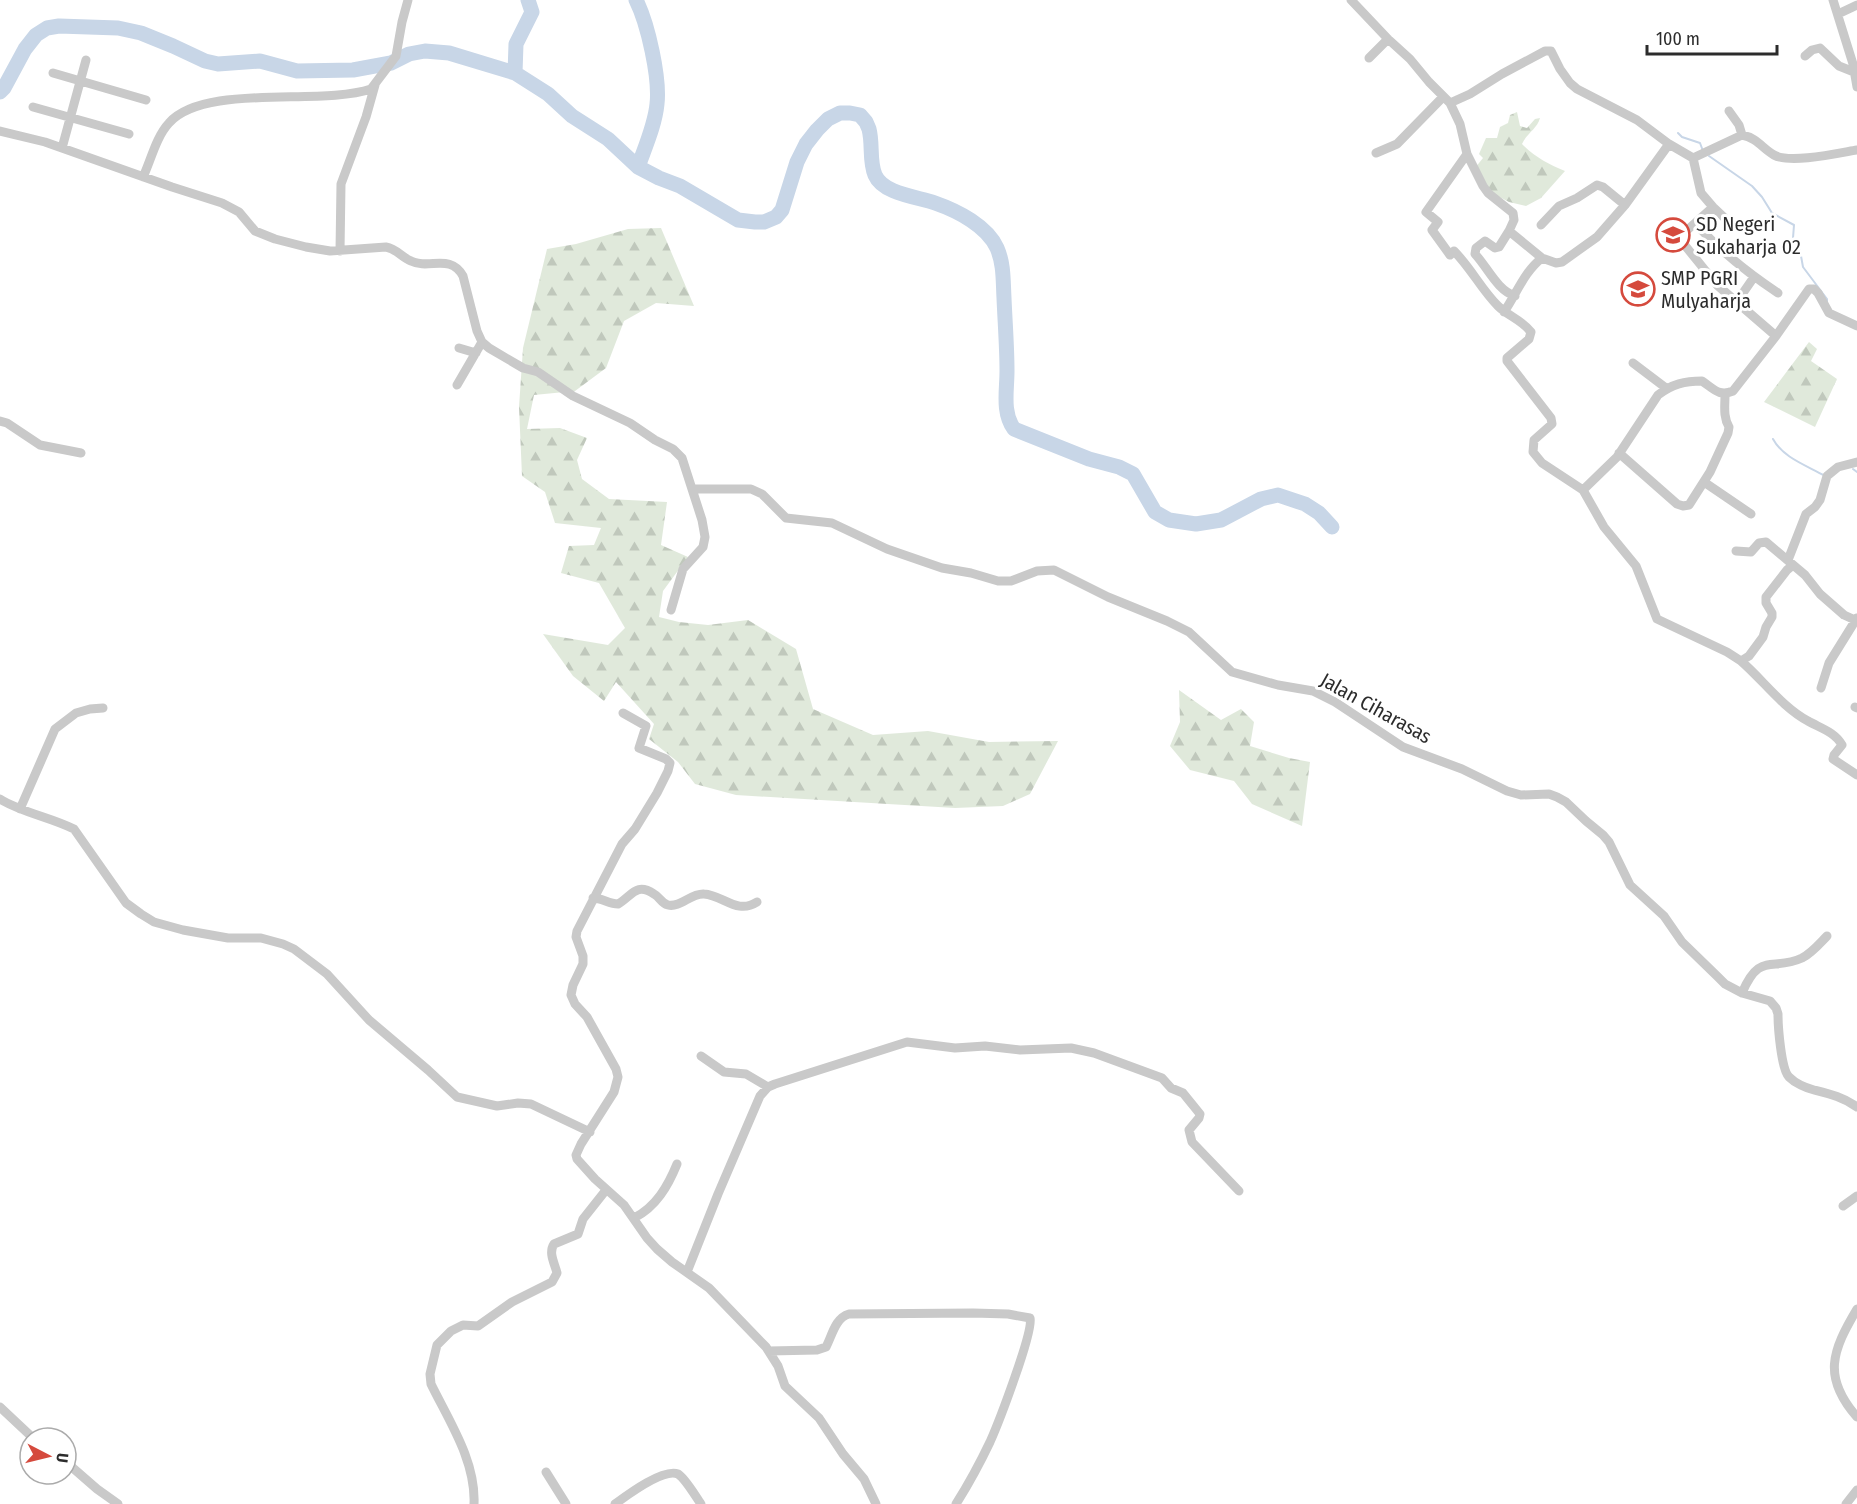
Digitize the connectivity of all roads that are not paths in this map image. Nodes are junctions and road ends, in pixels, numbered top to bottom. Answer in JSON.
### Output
{"nodes":[{"id":1,"x":408,"y":0,"type":"edge"},
{"id":2,"x":1351,"y":0,"type":"edge"},
{"id":3,"x":1833,"y":0,"type":"edge"},
{"id":4,"x":1857,"y":5,"type":"edge"},
{"id":5,"x":1838,"y":14,"type":"junction"},
{"id":6,"x":1388,"y":39,"type":"junction"},
{"id":7,"x":1805,"y":56,"type":"dead end"},
{"id":8,"x":1369,"y":58,"type":"dead end"},
{"id":9,"x":86,"y":60,"type":"dead end"},
{"id":10,"x":1854,"y":66,"type":"edge"},
{"id":11,"x":53,"y":73,"type":"dead end"},
{"id":12,"x":80,"y":80,"type":"junction"},
{"id":13,"x":375,"y":85,"type":"junction"},
{"id":14,"x":1857,"y":87,"type":"edge"},
{"id":15,"x":146,"y":100,"type":"dead end"},
{"id":16,"x":1447,"y":100,"type":"junction"},
{"id":17,"x":33,"y":107,"type":"dead end"},
{"id":18,"x":1729,"y":111,"type":"dead end"},
{"id":19,"x":72,"y":117,"type":"junction"},
{"id":20,"x":0,"y":131,"type":"edge"},
{"id":21,"x":129,"y":135,"type":"dead end"},
{"id":22,"x":1742,"y":135,"type":"junction"},
{"id":23,"x":1669,"y":144,"type":"junction"},
{"id":24,"x":63,"y":148,"type":"junction"},
{"id":25,"x":1857,"y":150,"type":"edge"},
{"id":26,"x":1376,"y":153,"type":"dead end"},
{"id":27,"x":1467,"y":154,"type":"junction"},
{"id":28,"x":1693,"y":158,"type":"junction"},
{"id":29,"x":143,"y":177,"type":"junction"},
{"id":30,"x":1625,"y":205,"type":"junction"},
{"id":31,"x":1713,"y":207,"type":"junction"},
{"id":32,"x":1695,"y":223,"type":"junction"},
{"id":33,"x":1731,"y":224,"type":"dead end"},
{"id":34,"x":1541,"y":225,"type":"dead end"},
{"id":35,"x":1509,"y":231,"type":"junction"},
{"id":36,"x":340,"y":251,"type":"junction"},
{"id":37,"x":1542,"y":258,"type":"junction"},
{"id":38,"x":1754,"y":277,"type":"junction"},
{"id":39,"x":1778,"y":293,"type":"dead end"},
{"id":40,"x":1515,"y":296,"type":"junction"},
{"id":41,"x":1736,"y":303,"type":"junction"},
{"id":42,"x":1504,"y":312,"type":"junction"},
{"id":43,"x":1857,"y":326,"type":"edge"},
{"id":44,"x":1776,"y":336,"type":"junction"},
{"id":45,"x":482,"y":342,"type":"junction"},
{"id":46,"x":459,"y":348,"type":"dead end"},
{"id":47,"x":476,"y":353,"type":"junction"},
{"id":48,"x":1633,"y":363,"type":"dead end"},
{"id":49,"x":457,"y":386,"type":"dead end"},
{"id":50,"x":1666,"y":388,"type":"junction"},
{"id":51,"x":1725,"y":395,"type":"junction"},
{"id":52,"x":0,"y":421,"type":"edge"},
{"id":53,"x":81,"y":453,"type":"dead end"},
{"id":54,"x":1619,"y":453,"type":"junction"},
{"id":55,"x":1856,"y":464,"type":"edge"},
{"id":56,"x":1704,"y":482,"type":"junction"},
{"id":57,"x":693,"y":489,"type":"junction"},
{"id":58,"x":1583,"y":490,"type":"junction"},
{"id":59,"x":1751,"y":514,"type":"dead end"},
{"id":60,"x":1736,"y":551,"type":"dead end"},
{"id":61,"x":1791,"y":562,"type":"junction"},
{"id":62,"x":671,"y":610,"type":"dead end"},
{"id":63,"x":1856,"y":620,"type":"edge"},
{"id":64,"x":1741,"y":661,"type":"junction"},
{"id":65,"x":1821,"y":688,"type":"dead end"},
{"id":66,"x":103,"y":708,"type":"dead end"},
{"id":67,"x":623,"y":713,"type":"dead end"},
{"id":68,"x":1857,"y":775,"type":"edge"},
{"id":69,"x":0,"y":798,"type":"edge"},
{"id":70,"x":20,"y":809,"type":"junction"},
{"id":71,"x":593,"y":898,"type":"junction"},
{"id":72,"x":757,"y":902,"type":"dead end"},
{"id":73,"x":1827,"y":936,"type":"dead end"},
{"id":74,"x":1742,"y":993,"type":"junction"},
{"id":75,"x":701,"y":1056,"type":"dead end"},
{"id":76,"x":768,"y":1087,"type":"junction"},
{"id":77,"x":1857,"y":1107,"type":"edge"},
{"id":78,"x":590,"y":1132,"type":"junction"},
{"id":79,"x":676,"y":1164,"type":"dead end"},
{"id":80,"x":606,"y":1190,"type":"junction"},
{"id":81,"x":1239,"y":1191,"type":"dead end"},
{"id":82,"x":1857,"y":1196,"type":"edge"},
{"id":83,"x":1843,"y":1206,"type":"dead end"},
{"id":84,"x":634,"y":1218,"type":"junction"},
{"id":85,"x":687,"y":1272,"type":"junction"},
{"id":86,"x":1857,"y":1309,"type":"edge"},
{"id":87,"x":769,"y":1351,"type":"junction"},
{"id":88,"x":0,"y":1407,"type":"edge"},
{"id":89,"x":1857,"y":1417,"type":"edge"},
{"id":90,"x":20,"y":1426,"type":"edge"},
{"id":91,"x":78,"y":1472,"type":"edge"},
{"id":92,"x":546,"y":1472,"type":"dead end"},
{"id":93,"x":1857,"y":1490,"type":"edge"},
{"id":94,"x":118,"y":1504,"type":"edge"},
{"id":95,"x":474,"y":1504,"type":"edge"},
{"id":96,"x":566,"y":1504,"type":"edge"},
{"id":97,"x":615,"y":1504,"type":"edge"},
{"id":98,"x":701,"y":1504,"type":"edge"},
{"id":99,"x":876,"y":1504,"type":"edge"},
{"id":100,"x":956,"y":1504,"type":"edge"},
{"id":101,"x":1846,"y":1504,"type":"edge"}],
"edges":[{"from":1,"to":13,"type":"street"},
{"from":2,"to":6,"type":"street"},
{"from":3,"to":5,"type":"street"},
{"from":4,"to":5,"type":"street"},
{"from":5,"to":10,"type":"street"},
{"from":6,"to":8,"type":"street"},
{"from":6,"to":16,"type":"street"},
{"from":7,"to":10,"type":"street"},
{"from":9,"to":12,"type":"street"},
{"from":10,"to":14,"type":"street"},
{"from":11,"to":12,"type":"street"},
{"from":12,"to":15,"type":"street"},
{"from":12,"to":19,"type":"street"},
{"from":13,"to":29,"type":"street"},
{"from":13,"to":36,"type":"street"},
{"from":16,"to":23,"type":"street"},
{"from":16,"to":26,"type":"street"},
{"from":16,"to":27,"type":"street"},
{"from":17,"to":19,"type":"street"},
{"from":18,"to":22,"type":"street"},
{"from":19,"to":21,"type":"street"},
{"from":19,"to":24,"type":"street"},
{"from":20,"to":24,"type":"street"},
{"from":22,"to":25,"type":"street"},
{"from":22,"to":28,"type":"street"},
{"from":23,"to":28,"type":"street"},
{"from":23,"to":30,"type":"street"},
{"from":24,"to":29,"type":"street"},
{"from":27,"to":35,"type":"street"},
{"from":27,"to":42,"type":"street"},
{"from":28,"to":31,"type":"street"},
{"from":29,"to":36,"type":"street"},
{"from":30,"to":34,"type":"street"},
{"from":30,"to":37,"type":"street"},
{"from":31,"to":32,"type":"street"},
{"from":31,"to":33,"type":"street"},
{"from":32,"to":38,"type":"street"},
{"from":32,"to":41,"type":"street"},
{"from":35,"to":37,"type":"street"},
{"from":35,"to":40,"type":"street"},
{"from":36,"to":45,"type":"street"},
{"from":37,"to":40,"type":"street"},
{"from":38,"to":39,"type":"street"},
{"from":38,"to":41,"type":"street"},
{"from":40,"to":42,"type":"street"},
{"from":41,"to":44,"type":"street"},
{"from":42,"to":58,"type":"street"},
{"from":43,"to":44,"type":"street"},
{"from":44,"to":51,"type":"street"},
{"from":45,"to":47,"type":"street"},
{"from":45,"to":57,"type":"street"},
{"from":46,"to":47,"type":"street"},
{"from":47,"to":49,"type":"street"},
{"from":48,"to":50,"type":"street"},
{"from":50,"to":51,"type":"street"},
{"from":50,"to":54,"type":"street"},
{"from":51,"to":56,"type":"street"},
{"from":52,"to":53,"type":"street"},
{"from":54,"to":56,"type":"street"},
{"from":54,"to":58,"type":"street"},
{"from":55,"to":61,"type":"street"},
{"from":56,"to":59,"type":"street"},
{"from":57,"to":62,"type":"street"},
{"from":57,"to":74,"type":"street","name":"Jalan Ciharasas"},
{"from":58,"to":64,"type":"street"},
{"from":60,"to":61,"type":"street"},
{"from":61,"to":63,"type":"street"},
{"from":61,"to":64,"type":"street"},
{"from":63,"to":65,"type":"street"},
{"from":64,"to":68,"type":"street"},
{"from":66,"to":70,"type":"street"},
{"from":67,"to":71,"type":"street"},
{"from":69,"to":70,"type":"street"},
{"from":70,"to":78,"type":"street"},
{"from":71,"to":72,"type":"street"},
{"from":71,"to":78,"type":"street"},
{"from":73,"to":74,"type":"street"},
{"from":74,"to":77,"type":"street","name":"Jalan Ciharasas"},
{"from":75,"to":76,"type":"street"},
{"from":76,"to":81,"type":"street"},
{"from":76,"to":85,"type":"street"},
{"from":78,"to":80,"type":"street"},
{"from":79,"to":84,"type":"street"},
{"from":80,"to":84,"type":"street"},
{"from":80,"to":95,"type":"street"},
{"from":82,"to":83,"type":"street"},
{"from":84,"to":85,"type":"street"},
{"from":85,"to":87,"type":"street"},
{"from":86,"to":89,"type":"street"},
{"from":87,"to":99,"type":"street"},
{"from":87,"to":100,"type":"street"},
{"from":88,"to":90,"type":"street"},
{"from":91,"to":94,"type":"street"},
{"from":92,"to":96,"type":"street"},
{"from":93,"to":101,"type":"street"},
{"from":97,"to":98,"type":"street"}]}
